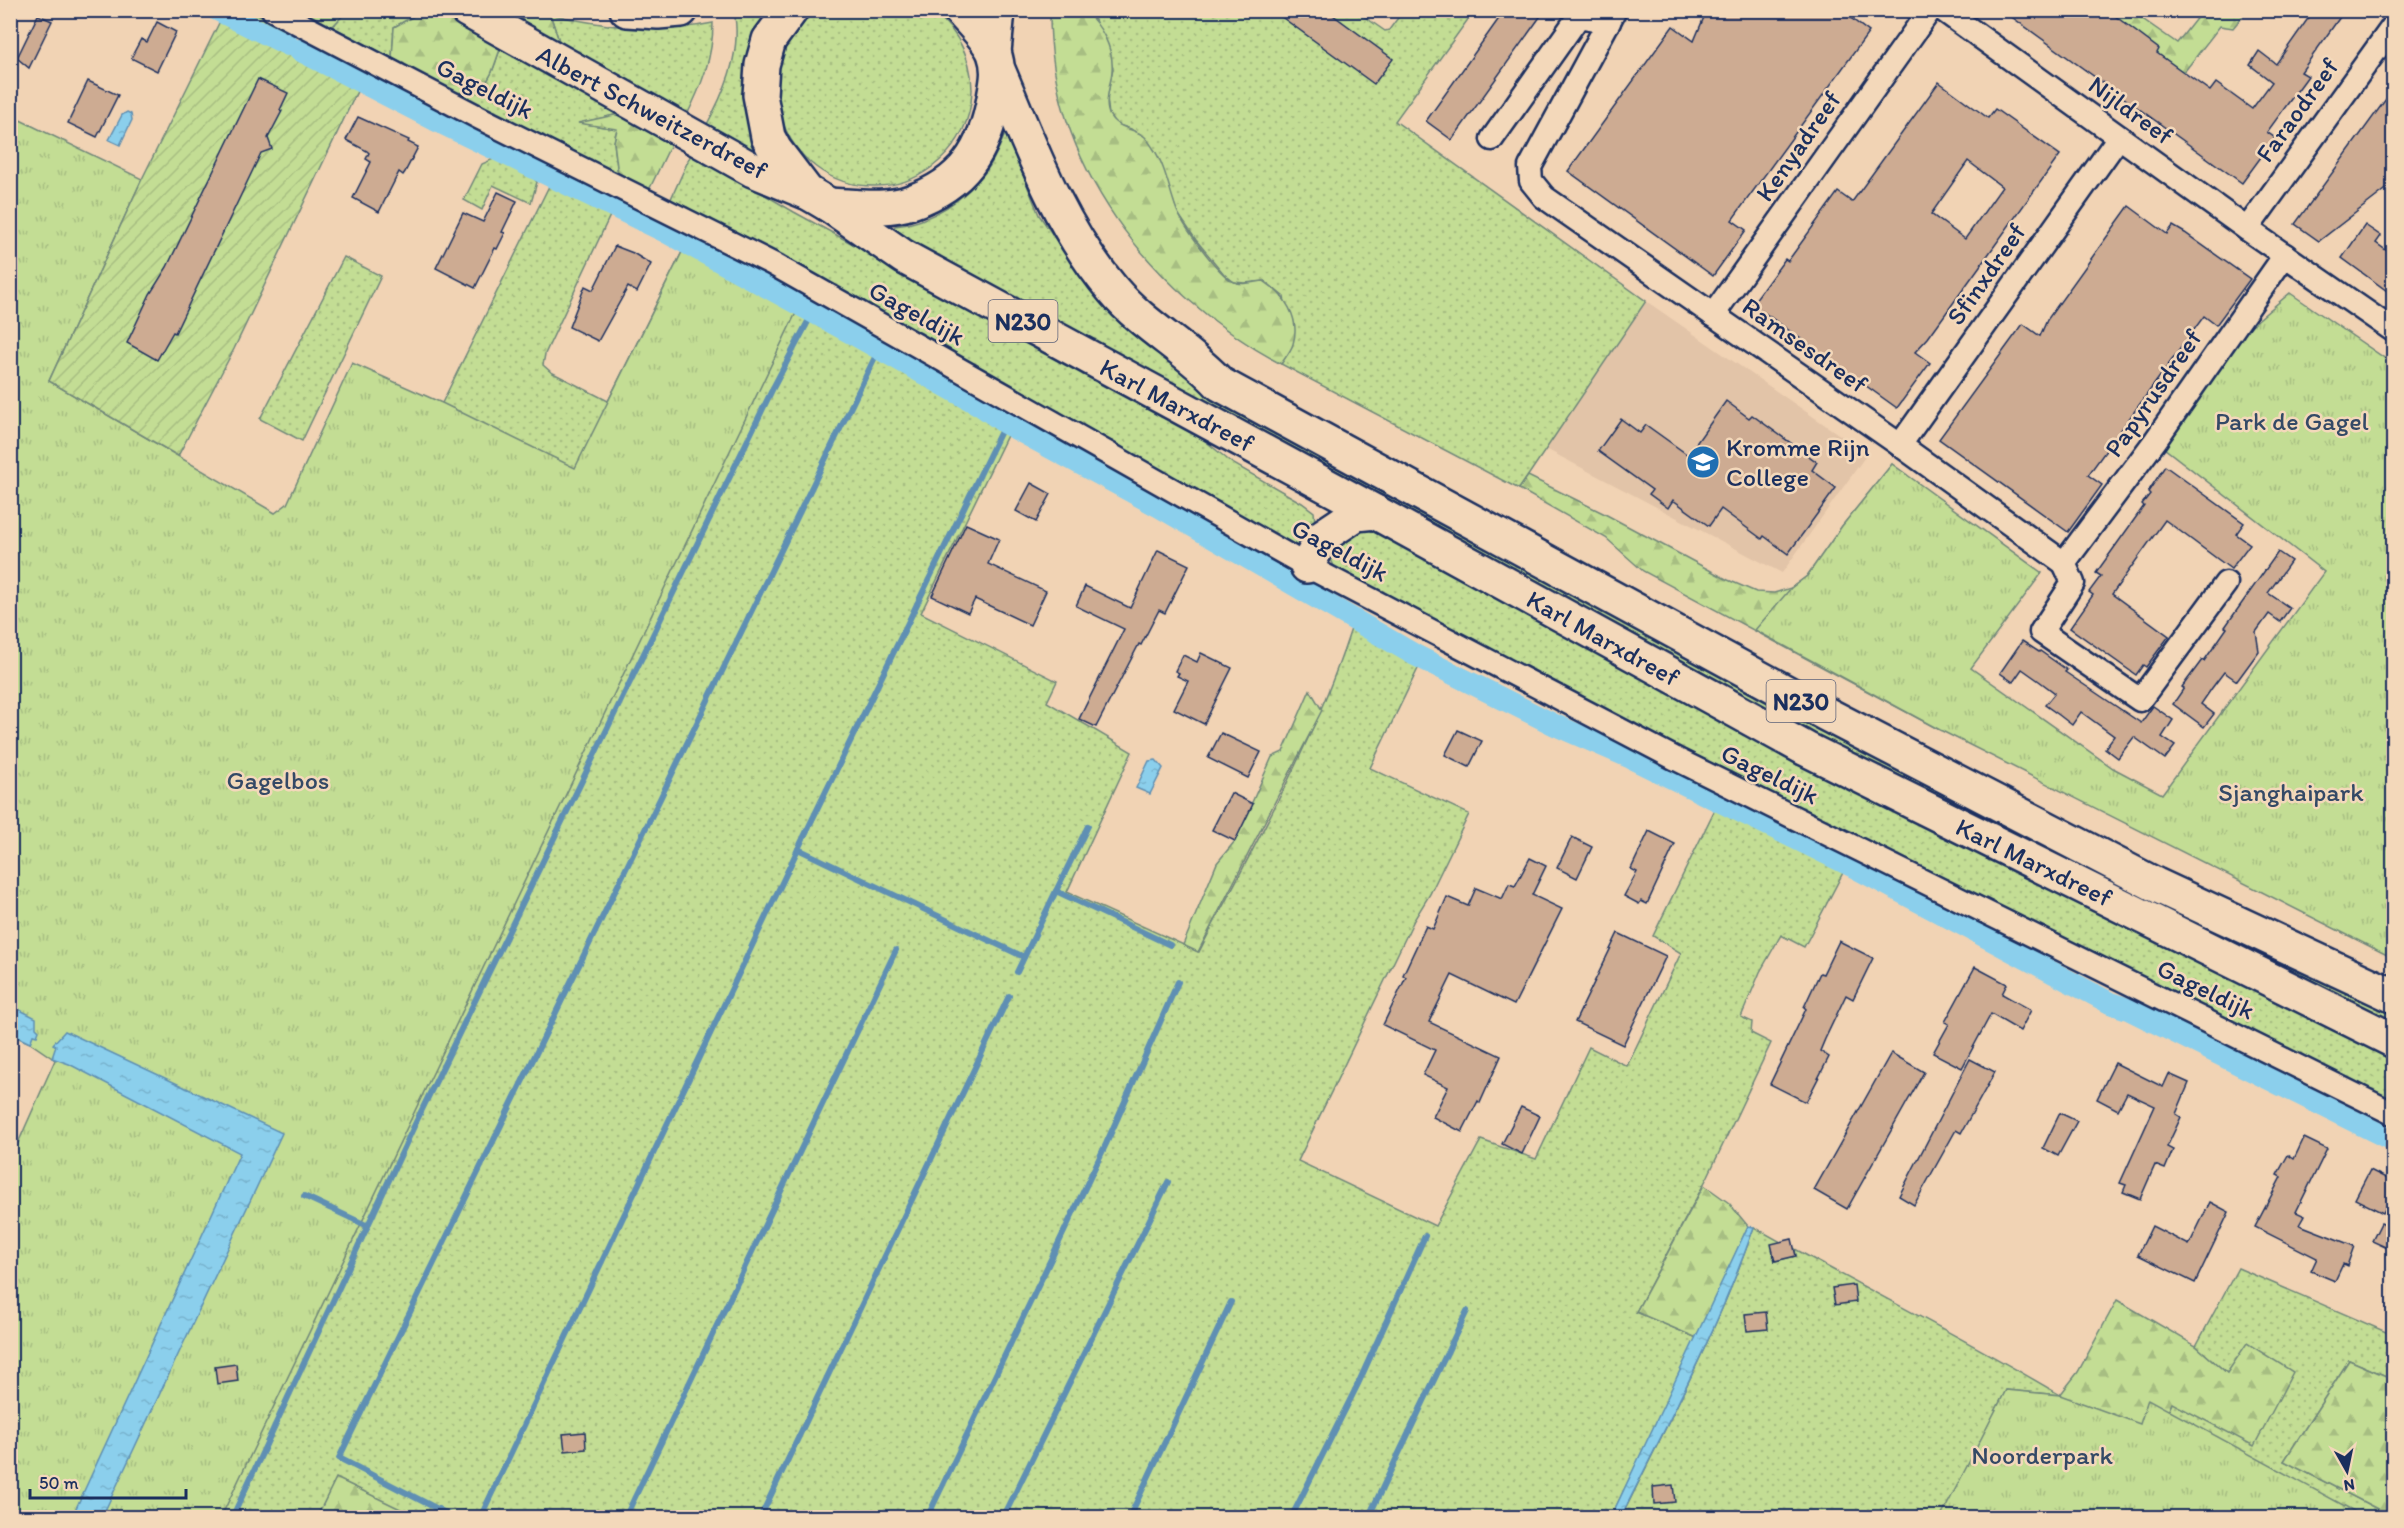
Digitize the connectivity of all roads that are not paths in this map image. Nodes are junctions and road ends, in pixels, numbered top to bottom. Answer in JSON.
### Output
{"nodes":[{"id":1,"x":273,"y":10,"type":"edge"},
{"id":2,"x":467,"y":10,"type":"edge"},
{"id":3,"x":627,"y":10,"type":"edge"},
{"id":4,"x":681,"y":10,"type":"edge"},
{"id":5,"x":791,"y":10,"type":"edge"},
{"id":6,"x":960,"y":10,"type":"edge"},
{"id":7,"x":998,"y":10,"type":"edge"},
{"id":8,"x":1930,"y":10,"type":"edge"},
{"id":9,"x":1943,"y":10,"type":"edge"},
{"id":10,"x":1612,"y":16,"type":"edge"},
{"id":11,"x":2394,"y":25,"type":"edge"},
{"id":12,"x":996,"y":62,"type":"junction"},
{"id":13,"x":2119,"y":137,"type":"junction"},
{"id":14,"x":1492,"y":139,"type":"dead end"},
{"id":15,"x":818,"y":199,"type":"junction"},
{"id":16,"x":2247,"y":229,"type":"junction"},
{"id":17,"x":2285,"y":255,"type":"junction"},
{"id":18,"x":1713,"y":315,"type":"junction"},
{"id":19,"x":2394,"y":331,"type":"edge"},
{"id":20,"x":1900,"y":445,"type":"junction"},
{"id":21,"x":1299,"y":470,"type":"junction"},
{"id":22,"x":1375,"y":512,"type":"junction"},
{"id":23,"x":1323,"y":536,"type":"junction"},
{"id":24,"x":2057,"y":558,"type":"junction"},
{"id":25,"x":1307,"y":566,"type":"junction"},
{"id":26,"x":2226,"y":583,"type":"dead end"},
{"id":27,"x":2394,"y":996,"type":"edge"},
{"id":28,"x":2394,"y":1041,"type":"edge"},
{"id":29,"x":2394,"y":1114,"type":"edge"}],
"edges":[{"from":1,"to":25,"type":"street","name":"Gageldijk"},
{"from":2,"to":15,"type":"main road","name":"Albert Schweitzerdreef","number":"N230"},
{"from":3,"to":4,"type":"main road"},
{"from":5,"to":15,"type":"main road","number":"N230"},
{"from":6,"to":12,"type":"main road","number":"N230"},
{"from":7,"to":12,"type":"main road"},
{"from":8,"to":18,"type":"street","name":"Kenyadreef"},
{"from":9,"to":13,"type":"street","name":"Nijldreef"},
{"from":10,"to":14,"type":"street"},
{"from":10,"to":18,"type":"street","name":"Ramsesdreef"},
{"from":11,"to":16,"type":"street","name":"Faraodreef"},
{"from":12,"to":15,"type":"main road","number":"N230"},
{"from":12,"to":27,"type":"main road","name":"Karl Marxdreef","number":"N230"},
{"from":13,"to":16,"type":"street","name":"Nijldreef"},
{"from":13,"to":20,"type":"street","name":"Sfinxdreef"},
{"from":15,"to":21,"type":"main road","name":"Karl Marxdreef","number":"N230"},
{"from":16,"to":17,"type":"street","name":"Nijldreef"},
{"from":17,"to":19,"type":"street","name":"Nijldreef"},
{"from":17,"to":24,"type":"street","name":"Papyrusdreef"},
{"from":18,"to":20,"type":"street","name":"Ramsesdreef"},
{"from":20,"to":24,"type":"street","name":"Ramsesdreef"},
{"from":21,"to":22,"type":"main road","name":"Karl Marxdreef","number":"N230"},
{"from":21,"to":23,"type":"main road"},
{"from":22,"to":23,"type":"main road"},
{"from":22,"to":28,"type":"main road","name":"Karl Marxdreef","number":"N230"},
{"from":23,"to":25,"type":"main road"},
{"from":24,"to":26,"type":"street"},
{"from":25,"to":29,"type":"street","name":"Gageldijk"}]}
